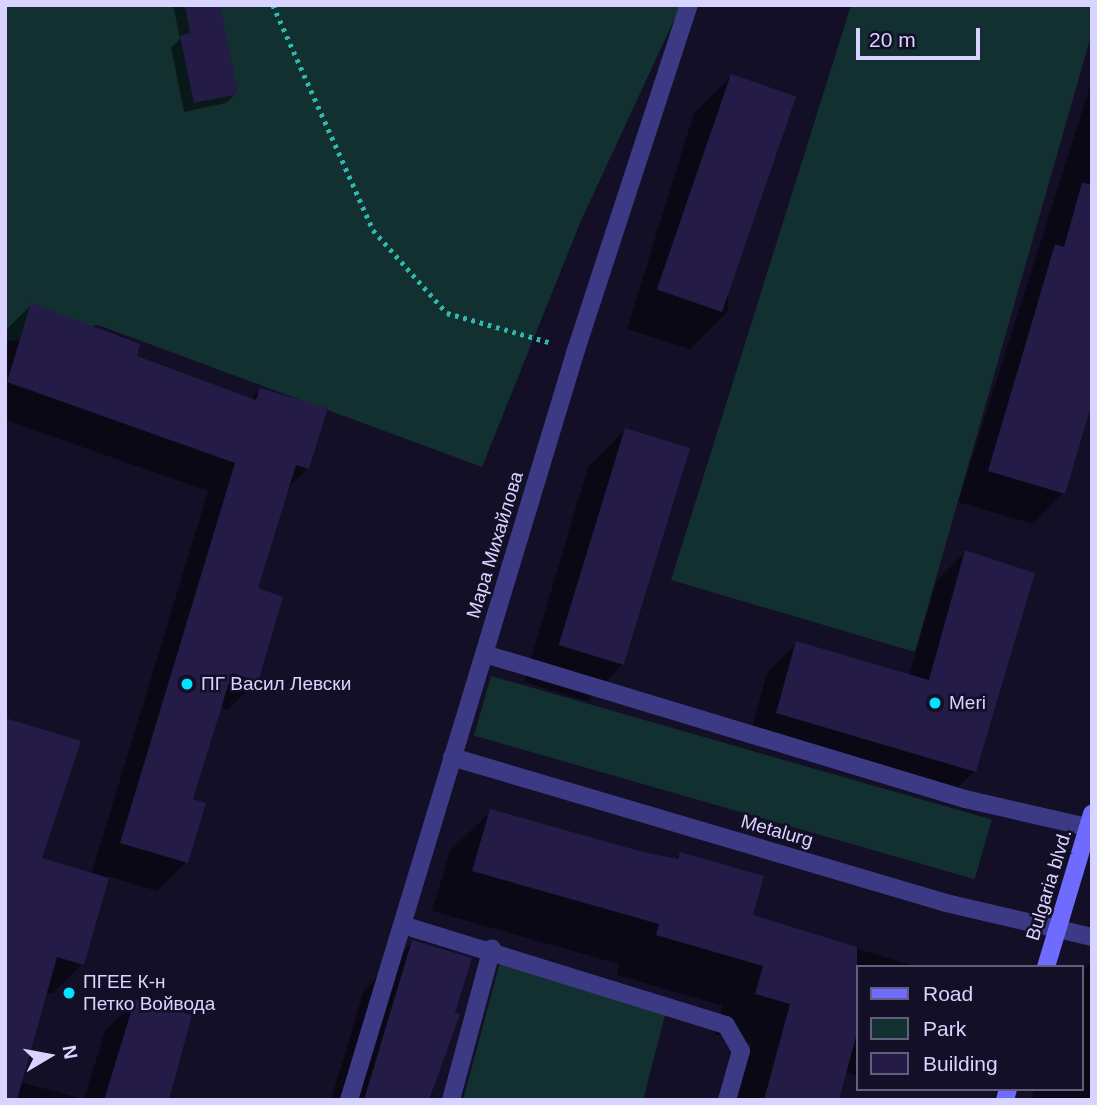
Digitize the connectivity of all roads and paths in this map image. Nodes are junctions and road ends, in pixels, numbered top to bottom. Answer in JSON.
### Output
{"nodes":[{"id":1,"x":273,"y":5,"type":"edge"},
{"id":2,"x":689,"y":5,"type":"edge"},
{"id":3,"x":576,"y":350,"type":"junction"},
{"id":4,"x":485,"y":654,"type":"junction"},
{"id":5,"x":452,"y":757,"type":"junction"},
{"id":6,"x":1091,"y":823,"type":"edge"},
{"id":7,"x":406,"y":926,"type":"junction"},
{"id":8,"x":1058,"y":929,"type":"junction"},
{"id":9,"x":1092,"y":937,"type":"edge"},
{"id":10,"x":492,"y":948,"type":"junction"},
{"id":11,"x":1047,"y":965,"type":"edge"},
{"id":12,"x":348,"y":1100,"type":"edge"},
{"id":13,"x":451,"y":1100,"type":"edge"},
{"id":14,"x":727,"y":1100,"type":"edge"}],
"edges":[{"from":1,"to":3,"type":"path"},
{"from":2,"to":3,"type":"street","name":"Мара Михайлова"},
{"from":3,"to":4,"type":"street","name":"Мара Михайлова"},
{"from":4,"to":5,"type":"street","name":"Мара Михайлова"},
{"from":4,"to":6,"type":"street"},
{"from":5,"to":7,"type":"street","name":"Мара Михайлова"},
{"from":5,"to":8,"type":"street","name":"Metalurg"},
{"from":6,"to":8,"type":"main road","name":"Bulgaria blvd."},
{"from":7,"to":10,"type":"street"},
{"from":7,"to":12,"type":"street","name":"Мара Михайлова"},
{"from":8,"to":9,"type":"street","name":"Metalurg"},
{"from":8,"to":11,"type":"main road","name":"Bulgaria blvd."},
{"from":10,"to":13,"type":"street"},
{"from":10,"to":14,"type":"street"}]}
